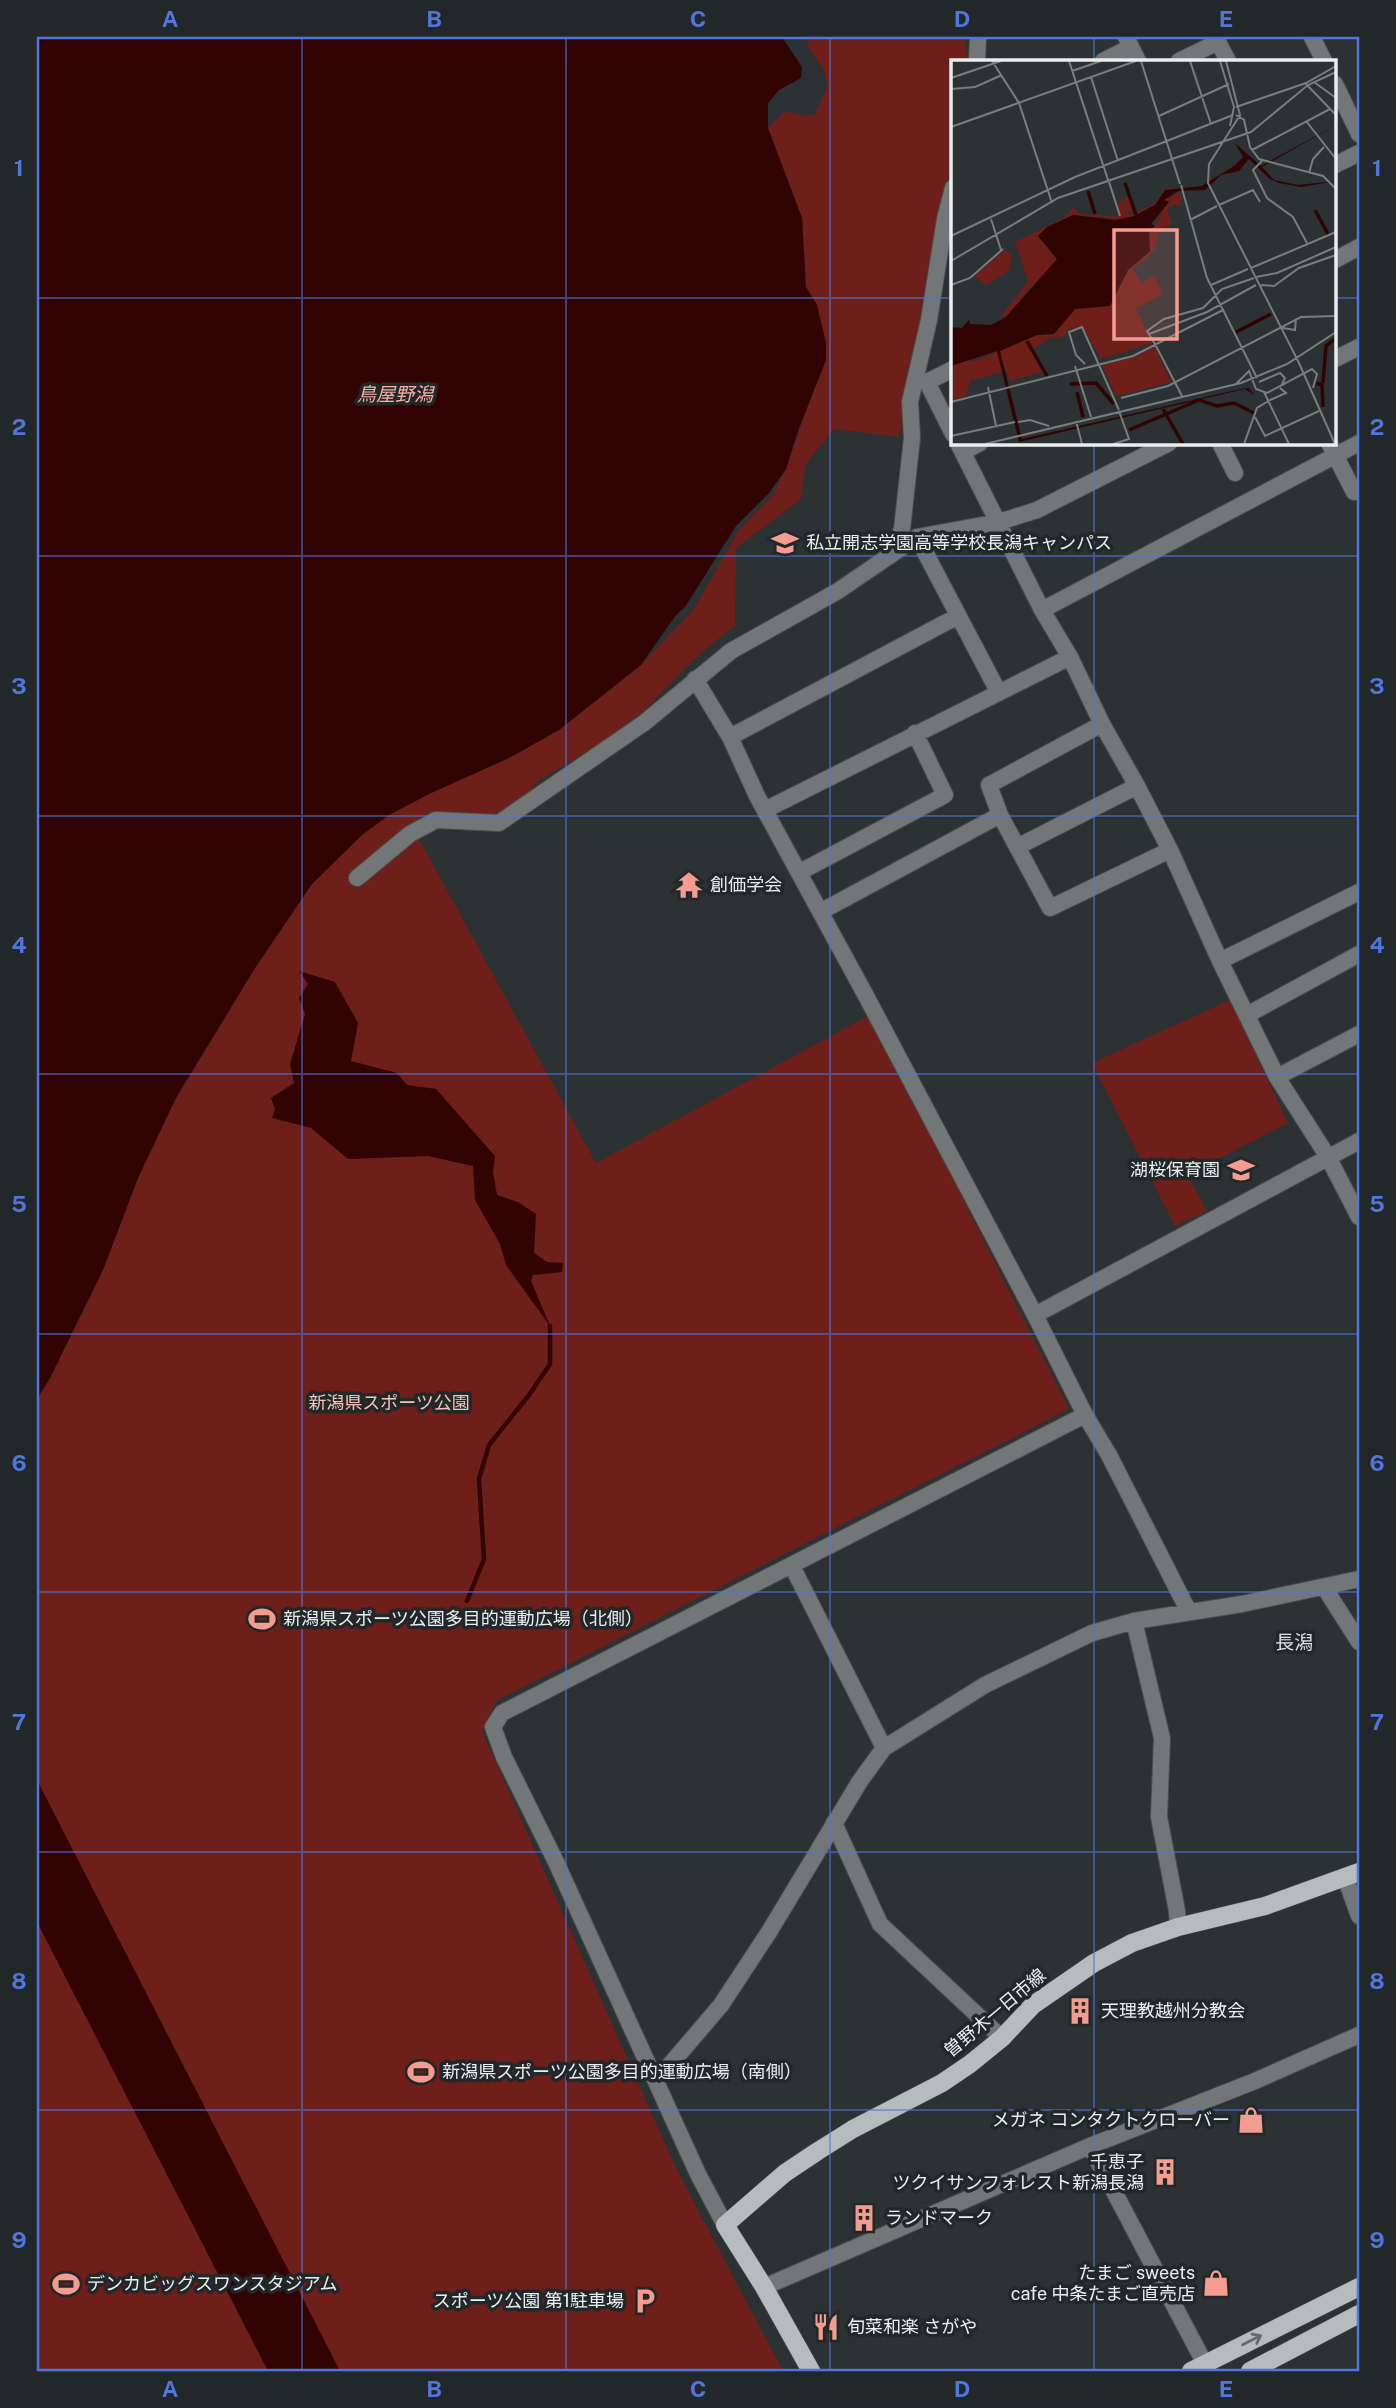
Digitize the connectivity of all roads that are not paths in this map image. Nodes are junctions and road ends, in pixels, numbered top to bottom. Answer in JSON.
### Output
{"nodes":[{"id":1,"x":978,"y":37,"type":"edge"},
{"id":2,"x":1312,"y":37,"type":"edge"},
{"id":3,"x":1132,"y":48,"type":"edge"},
{"id":4,"x":977,"y":60,"type":"edge"},
{"id":5,"x":1105,"y":60,"type":"edge"},
{"id":6,"x":1181,"y":60,"type":"edge"},
{"id":7,"x":1227,"y":60,"type":"edge"},
{"id":8,"x":1324,"y":60,"type":"edge"},
{"id":9,"x":1336,"y":86,"type":"edge"},
{"id":10,"x":1355,"y":116,"type":"edge"},
{"id":11,"x":1359,"y":134,"type":"edge"},
{"id":12,"x":1359,"y":153,"type":"edge"},
{"id":13,"x":1336,"y":164,"type":"edge"},
{"id":14,"x":951,"y":196,"type":"edge"},
{"id":15,"x":1359,"y":247,"type":"edge"},
{"id":16,"x":1336,"y":259,"type":"edge"},
{"id":17,"x":1359,"y":347,"type":"edge"},
{"id":18,"x":1336,"y":358,"type":"edge"},
{"id":19,"x":951,"y":370,"type":"edge"},
{"id":20,"x":921,"y":381,"type":"junction"},
{"id":21,"x":951,"y":431,"type":"edge"},
{"id":22,"x":1359,"y":443,"type":"edge"},
{"id":23,"x":1167,"y":444,"type":"edge"},
{"id":24,"x":1220,"y":444,"type":"edge"},
{"id":25,"x":960,"y":447,"type":"edge"},
{"id":26,"x":1332,"y":449,"type":"edge"},
{"id":27,"x":1235,"y":473,"type":"dead end"},
{"id":28,"x":1354,"y":492,"type":"dead end"},
{"id":29,"x":999,"y":522,"type":"junction"},
{"id":30,"x":918,"y":537,"type":"junction"},
{"id":31,"x":891,"y":555,"type":"junction"},
{"id":32,"x":1042,"y":610,"type":"junction"},
{"id":33,"x":958,"y":616,"type":"junction"},
{"id":34,"x":1070,"y":657,"type":"junction"},
{"id":35,"x":695,"y":679,"type":"junction"},
{"id":36,"x":999,"y":693,"type":"junction"},
{"id":37,"x":1102,"y":724,"type":"junction"},
{"id":38,"x":915,"y":733,"type":"junction"},
{"id":39,"x":730,"y":737,"type":"junction"},
{"id":40,"x":1138,"y":786,"type":"junction"},
{"id":41,"x":765,"y":810,"type":"junction"},
{"id":42,"x":1000,"y":815,"type":"junction"},
{"id":43,"x":1017,"y":847,"type":"junction"},
{"id":44,"x":1170,"y":850,"type":"junction"},
{"id":45,"x":800,"y":872,"type":"junction"},
{"id":46,"x":357,"y":878,"type":"dead end"},
{"id":47,"x":1359,"y":891,"type":"edge"},
{"id":48,"x":820,"y":912,"type":"junction"},
{"id":49,"x":1359,"y":954,"type":"edge"},
{"id":50,"x":1220,"y":961,"type":"junction"},
{"id":51,"x":1247,"y":1015,"type":"junction"},
{"id":52,"x":1359,"y":1034,"type":"edge"},
{"id":53,"x":1278,"y":1077,"type":"junction"},
{"id":54,"x":1359,"y":1141,"type":"edge"},
{"id":55,"x":1328,"y":1157,"type":"junction"},
{"id":56,"x":1359,"y":1217,"type":"edge"},
{"id":57,"x":1035,"y":1315,"type":"junction"},
{"id":58,"x":1085,"y":1415,"type":"junction"},
{"id":59,"x":796,"y":1574,"type":"dead end"},
{"id":60,"x":1359,"y":1579,"type":"edge"},
{"id":61,"x":1324,"y":1587,"type":"junction"},
{"id":62,"x":1189,"y":1612,"type":"junction"},
{"id":63,"x":1133,"y":1622,"type":"junction"},
{"id":64,"x":1359,"y":1642,"type":"edge"},
{"id":65,"x":884,"y":1748,"type":"junction"},
{"id":66,"x":834,"y":1823,"type":"junction"},
{"id":67,"x":1352,"y":1875,"type":"edge"},
{"id":68,"x":1359,"y":1916,"type":"edge"},
{"id":69,"x":1178,"y":1927,"type":"junction"},
{"id":70,"x":1359,"y":2035,"type":"edge"},
{"id":71,"x":1002,"y":2038,"type":"junction"},
{"id":72,"x":657,"y":2081,"type":"junction"},
{"id":73,"x":1090,"y":2146,"type":"junction"},
{"id":74,"x":725,"y":2225,"type":"junction"},
{"id":75,"x":764,"y":2287,"type":"junction"},
{"id":76,"x":1359,"y":2287,"type":"edge"},
{"id":77,"x":1359,"y":2314,"type":"edge"},
{"id":78,"x":1198,"y":2368,"type":"edge"},
{"id":79,"x":811,"y":2371,"type":"edge"},
{"id":80,"x":1250,"y":2371,"type":"edge"}],
"edges":[{"from":1,"to":4,"type":"street"},
{"from":2,"to":8,"type":"street"},
{"from":3,"to":5,"type":"street"},
{"from":6,"to":7,"type":"street"},
{"from":9,"to":10,"type":"street"},
{"from":10,"to":11,"type":"street"},
{"from":12,"to":13,"type":"street"},
{"from":14,"to":20,"type":"street"},
{"from":15,"to":16,"type":"street"},
{"from":17,"to":18,"type":"street"},
{"from":19,"to":20,"type":"street"},
{"from":20,"to":21,"type":"street"},
{"from":20,"to":31,"type":"street"},
{"from":22,"to":26,"type":"street"},
{"from":23,"to":29,"type":"street"},
{"from":24,"to":27,"type":"street"},
{"from":25,"to":29,"type":"street"},
{"from":26,"to":28,"type":"street"},
{"from":26,"to":32,"type":"street"},
{"from":29,"to":30,"type":"street"},
{"from":29,"to":32,"type":"street"},
{"from":30,"to":31,"type":"street"},
{"from":30,"to":33,"type":"street"},
{"from":31,"to":35,"type":"street"},
{"from":32,"to":34,"type":"street"},
{"from":33,"to":36,"type":"street"},
{"from":33,"to":39,"type":"street"},
{"from":34,"to":36,"type":"street"},
{"from":34,"to":37,"type":"street"},
{"from":35,"to":39,"type":"street"},
{"from":35,"to":46,"type":"street"},
{"from":36,"to":38,"type":"street"},
{"from":37,"to":40,"type":"street"},
{"from":37,"to":42,"type":"street"},
{"from":38,"to":41,"type":"street"},
{"from":38,"to":45,"type":"street"},
{"from":39,"to":41,"type":"street"},
{"from":40,"to":43,"type":"street"},
{"from":40,"to":44,"type":"street"},
{"from":41,"to":45,"type":"street"},
{"from":42,"to":43,"type":"street"},
{"from":42,"to":48,"type":"street"},
{"from":43,"to":44,"type":"street"},
{"from":44,"to":50,"type":"street"},
{"from":45,"to":48,"type":"street"},
{"from":47,"to":50,"type":"street"},
{"from":48,"to":57,"type":"street"},
{"from":49,"to":51,"type":"street"},
{"from":50,"to":51,"type":"street"},
{"from":51,"to":53,"type":"street"},
{"from":52,"to":53,"type":"street"},
{"from":53,"to":55,"type":"street"},
{"from":54,"to":55,"type":"street"},
{"from":55,"to":56,"type":"street"},
{"from":55,"to":57,"type":"street"},
{"from":57,"to":58,"type":"street"},
{"from":58,"to":62,"type":"street"},
{"from":58,"to":72,"type":"street"},
{"from":59,"to":65,"type":"street"},
{"from":60,"to":61,"type":"street"},
{"from":61,"to":62,"type":"street"},
{"from":61,"to":64,"type":"street"},
{"from":62,"to":63,"type":"street"},
{"from":63,"to":65,"type":"street"},
{"from":63,"to":69,"type":"street"},
{"from":65,"to":66,"type":"street"},
{"from":66,"to":71,"type":"street"},
{"from":66,"to":72,"type":"street"},
{"from":67,"to":68,"type":"street"},
{"from":67,"to":69,"type":"main road","name":"曽野木一日市線"},
{"from":69,"to":71,"type":"main road","name":"曽野木一日市線"},
{"from":70,"to":73,"type":"street"},
{"from":71,"to":74,"type":"main road","name":"曽野木一日市線"},
{"from":72,"to":74,"type":"street"},
{"from":73,"to":75,"type":"street"},
{"from":73,"to":78,"type":"street"},
{"from":74,"to":75,"type":"main road"},
{"from":75,"to":79,"type":"main road"},
{"from":78,"to":76,"type":"main road","one_way":true},
{"from":77,"to":80,"type":"main road"}]}
